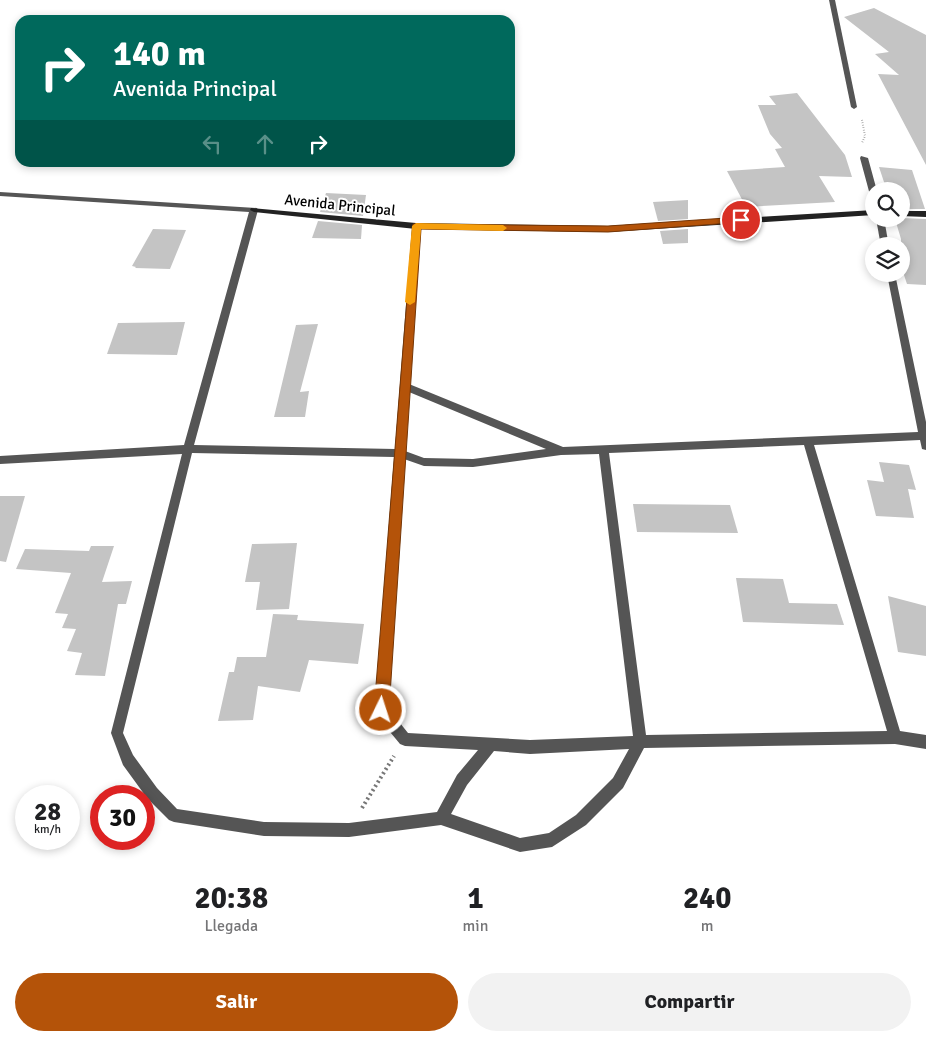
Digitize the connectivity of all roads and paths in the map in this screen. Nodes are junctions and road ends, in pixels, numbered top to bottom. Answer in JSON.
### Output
{"nodes":[{"id":1,"x":832,"y":0,"type":"edge"},
{"id":2,"x":854,"y":107,"type":"joint"},
{"id":3,"x":864,"y":158,"type":"joint"},
{"id":4,"x":870,"y":182,"type":"edge"},
{"id":5,"x":0,"y":194,"type":"edge"},
{"id":6,"x":254,"y":210,"type":"junction"},
{"id":7,"x":865,"y":213,"type":"edge"},
{"id":8,"x":910,"y":213,"type":"edge"},
{"id":9,"x":926,"y":214,"type":"edge"},
{"id":10,"x":416,"y":226,"type":"junction"},
{"id":11,"x":893,"y":282,"type":"edge"},
{"id":12,"x":404,"y":386,"type":"junction"},
{"id":13,"x":925,"y":439,"type":"edge"},
{"id":14,"x":808,"y":442,"type":"junction"},
{"id":15,"x":188,"y":449,"type":"junction"},
{"id":16,"x":604,"y":450,"type":"junction"},
{"id":17,"x":561,"y":451,"type":"junction"},
{"id":18,"x":399,"y":453,"type":"junction"},
{"id":19,"x":0,"y":460,"type":"edge"},
{"id":20,"x":895,"y":737,"type":"junction"},
{"id":21,"x":405,"y":739,"type":"junction"},
{"id":22,"x":640,"y":742,"type":"junction"},
{"id":23,"x":926,"y":742,"type":"edge"},
{"id":24,"x":491,"y":745,"type":"junction"},
{"id":25,"x":441,"y":818,"type":"junction"},
{"id":26,"x":349,"y":830,"type":"junction"}],
"edges":[{"from":1,"to":2,"type":"street"},
{"from":2,"to":3,"type":"path"},
{"from":3,"to":4,"type":"street"},
{"from":5,"to":6,"type":"street"},
{"from":6,"to":10,"type":"street","name":"Avenida Principal"},
{"from":6,"to":15,"type":"street"},
{"from":7,"to":10,"type":"street","name":"Avenida Principal"},
{"from":8,"to":9,"type":"street"},
{"from":10,"to":12,"type":"street"},
{"from":11,"to":13,"type":"street"},
{"from":12,"to":17,"type":"street"},
{"from":12,"to":18,"type":"street"},
{"from":13,"to":14,"type":"street"},
{"from":14,"to":16,"type":"street"},
{"from":14,"to":20,"type":"street"},
{"from":15,"to":18,"type":"street"},
{"from":15,"to":19,"type":"street"},
{"from":15,"to":26,"type":"street"},
{"from":16,"to":17,"type":"street"},
{"from":16,"to":22,"type":"street"},
{"from":17,"to":18,"type":"street"},
{"from":18,"to":21,"type":"street"},
{"from":20,"to":22,"type":"street"},
{"from":20,"to":23,"type":"street"},
{"from":21,"to":24,"type":"street"},
{"from":21,"to":26,"type":"path"},
{"from":22,"to":24,"type":"street"},
{"from":22,"to":25,"type":"street"},
{"from":24,"to":25,"type":"street"},
{"from":25,"to":26,"type":"street"}]}
